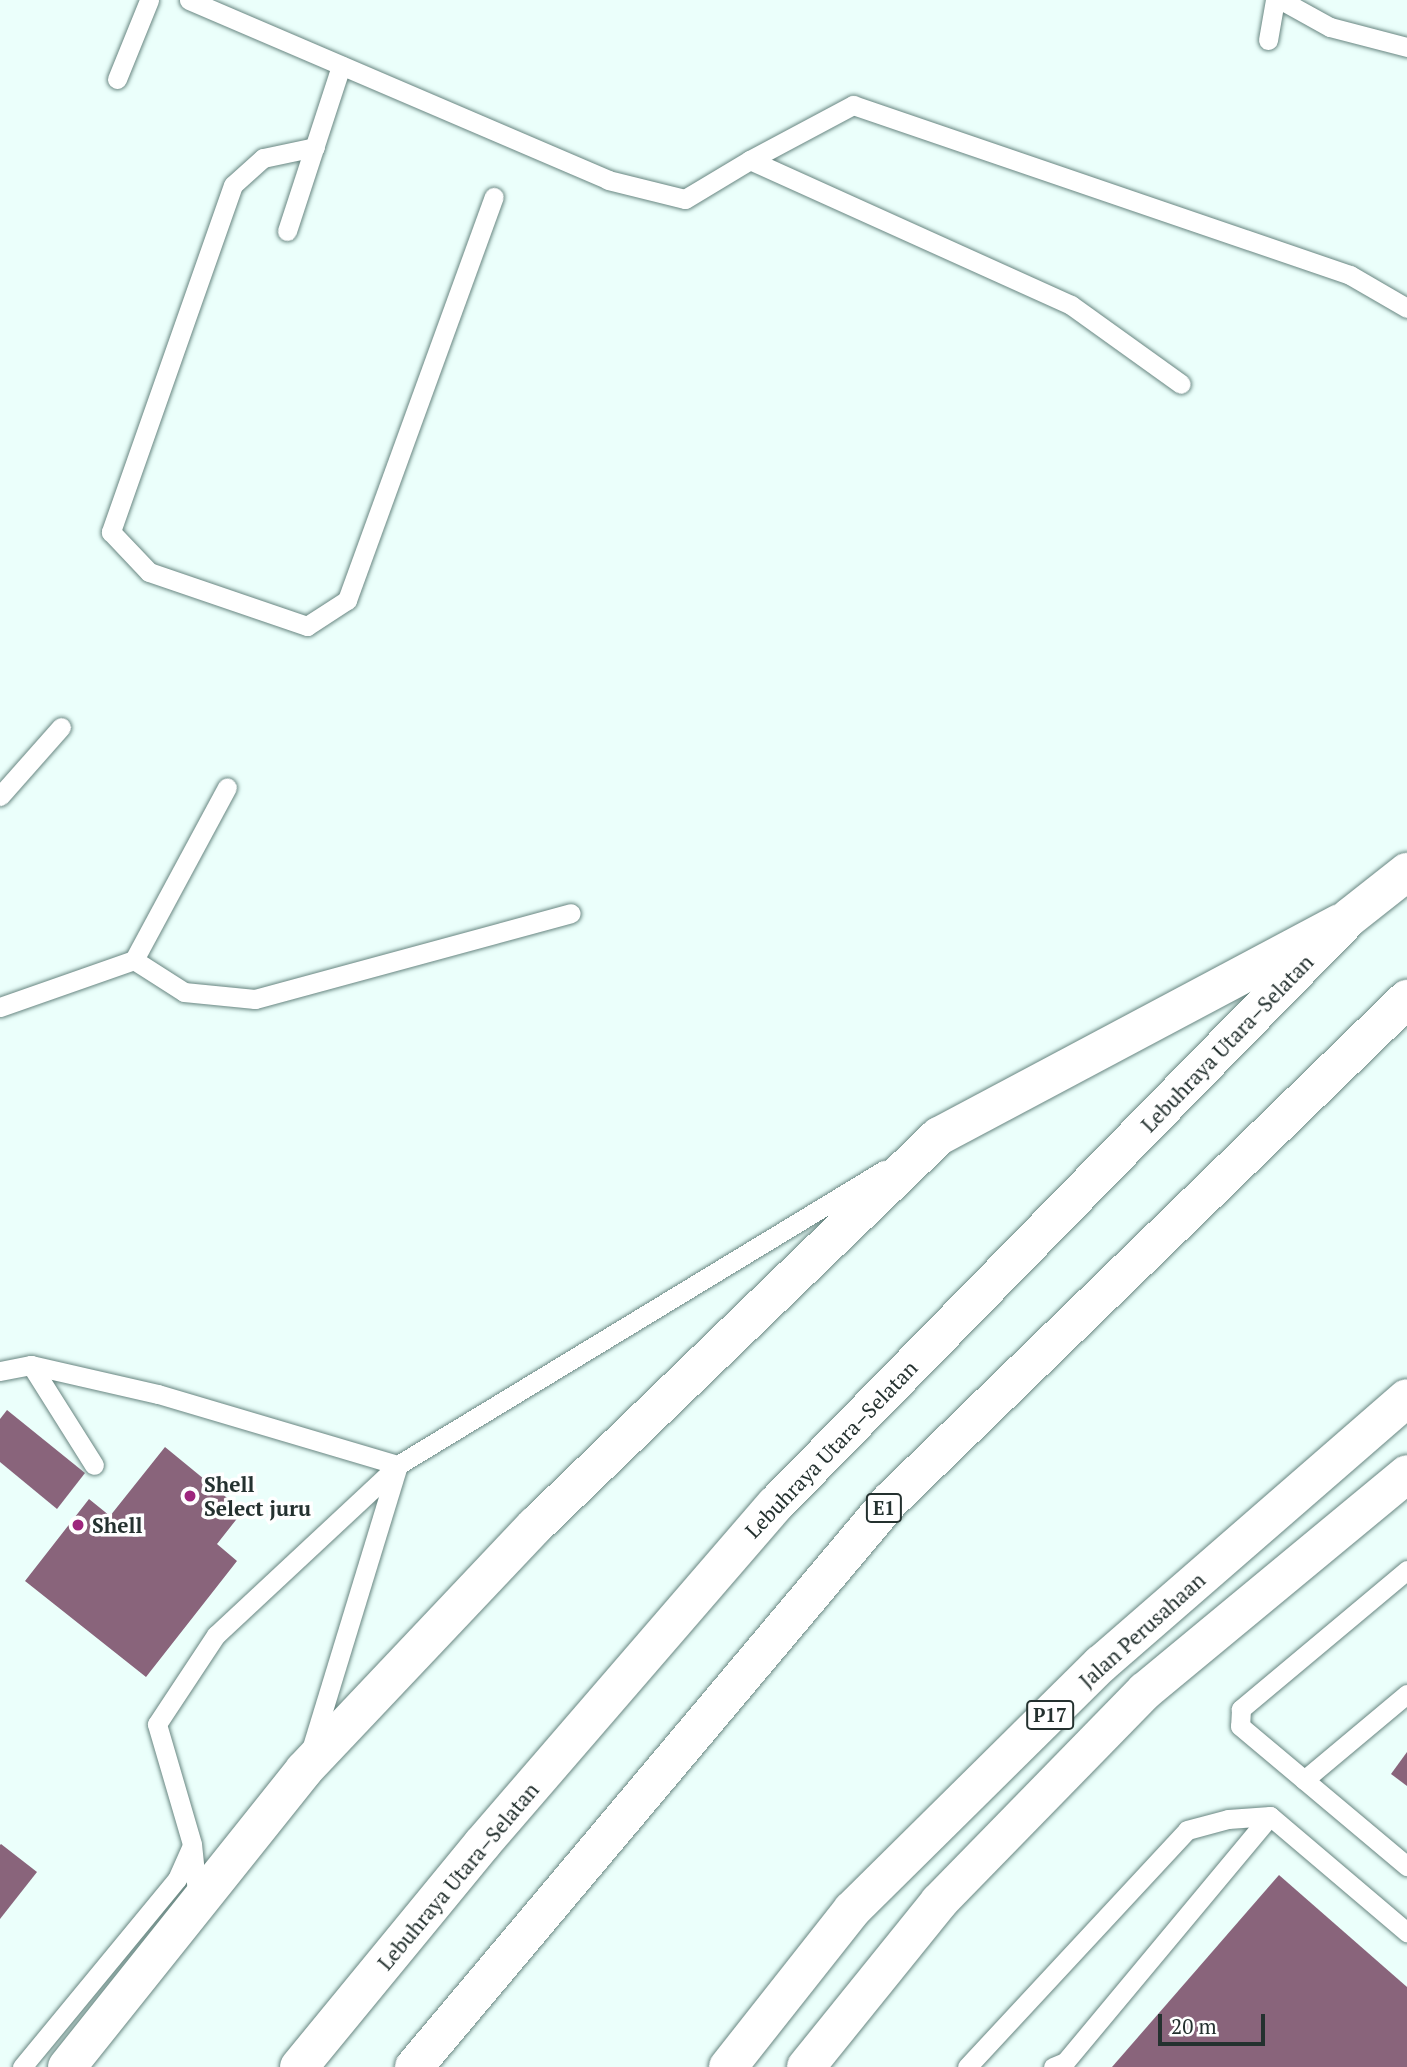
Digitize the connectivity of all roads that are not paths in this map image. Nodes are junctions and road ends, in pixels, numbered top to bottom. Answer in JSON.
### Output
{"nodes":[{"id":1,"x":149,"y":0,"type":"edge"},
{"id":2,"x":188,"y":0,"type":"edge"},
{"id":3,"x":1275,"y":0,"type":"edge"},
{"id":4,"x":1281,"y":0,"type":"edge"},
{"id":5,"x":1321,"y":0,"type":"edge"},
{"id":6,"x":1317,"y":20,"type":"junction"},
{"id":7,"x":1268,"y":40,"type":"dead end"},
{"id":8,"x":1407,"y":47,"type":"edge"},
{"id":9,"x":341,"y":66,"type":"junction"},
{"id":10,"x":117,"y":79,"type":"dead end"},
{"id":11,"x":315,"y":147,"type":"junction"},
{"id":12,"x":750,"y":160,"type":"junction"},
{"id":13,"x":494,"y":197,"type":"dead end"},
{"id":14,"x":287,"y":231,"type":"dead end"},
{"id":15,"x":1407,"y":309,"type":"edge"},
{"id":16,"x":1181,"y":384,"type":"dead end"},
{"id":17,"x":61,"y":727,"type":"dead end"},
{"id":18,"x":227,"y":787,"type":"dead end"},
{"id":19,"x":0,"y":796,"type":"edge"},
{"id":20,"x":1407,"y":872,"type":"edge"},
{"id":21,"x":571,"y":913,"type":"dead end"},
{"id":22,"x":1350,"y":917,"type":"junction"},
{"id":23,"x":134,"y":960,"type":"junction"},
{"id":24,"x":1407,"y":999,"type":"edge"},
{"id":25,"x":0,"y":1007,"type":"edge"},
{"id":26,"x":939,"y":1136,"type":"junction"},
{"id":27,"x":30,"y":1365,"type":"junction"},
{"id":28,"x":0,"y":1371,"type":"edge"},
{"id":29,"x":1407,"y":1398,"type":"edge"},
{"id":30,"x":94,"y":1465,"type":"dead end"},
{"id":31,"x":398,"y":1465,"type":"junction"},
{"id":32,"x":1407,"y":1474,"type":"edge"},
{"id":33,"x":1407,"y":1570,"type":"edge"},
{"id":34,"x":1407,"y":1694,"type":"edge"},
{"id":35,"x":304,"y":1770,"type":"junction"},
{"id":36,"x":1304,"y":1780,"type":"junction"},
{"id":37,"x":1270,"y":1816,"type":"junction"},
{"id":38,"x":192,"y":1844,"type":"junction"},
{"id":39,"x":1407,"y":1866,"type":"edge"},
{"id":40,"x":198,"y":1903,"type":"junction"},
{"id":41,"x":1407,"y":1932,"type":"edge"},
{"id":42,"x":22,"y":2067,"type":"edge"},
{"id":43,"x":67,"y":2067,"type":"edge"},
{"id":44,"x":299,"y":2067,"type":"edge"},
{"id":45,"x":414,"y":2067,"type":"edge"},
{"id":46,"x":728,"y":2067,"type":"edge"},
{"id":47,"x":806,"y":2067,"type":"edge"},
{"id":48,"x":967,"y":2067,"type":"edge"},
{"id":49,"x":1053,"y":2067,"type":"edge"}],
"edges":[{"from":1,"to":10,"type":"lane"},
{"from":2,"to":9,"type":"lane"},
{"from":3,"to":7,"type":"lane"},
{"from":4,"to":6,"type":"lane"},
{"from":5,"to":6,"type":"lane"},
{"from":6,"to":8,"type":"lane"},
{"from":9,"to":11,"type":"lane"},
{"from":9,"to":12,"type":"lane"},
{"from":11,"to":13,"type":"lane"},
{"from":11,"to":14,"type":"lane"},
{"from":12,"to":15,"type":"lane"},
{"from":12,"to":16,"type":"lane"},
{"from":17,"to":19,"type":"lane"},
{"from":18,"to":23,"type":"lane"},
{"from":20,"to":22,"type":"main road","name":"Lebuhraya Utara–Selatan"},
{"from":21,"to":23,"type":"lane"},
{"from":22,"to":26,"type":"main road"},
{"from":22,"to":44,"type":"main road","name":"Lebuhraya Utara–Selatan"},
{"from":23,"to":25,"type":"lane"},
{"from":24,"to":45,"type":"main road","number":"E1"},
{"from":26,"to":31,"type":"lane"},
{"from":26,"to":35,"type":"main road"},
{"from":27,"to":28,"type":"lane"},
{"from":27,"to":30,"type":"lane"},
{"from":27,"to":31,"type":"lane"},
{"from":29,"to":46,"type":"main road","name":"Jalan Perusahaan","number":"P17"},
{"from":31,"to":35,"type":"lane"},
{"from":31,"to":38,"type":"lane"},
{"from":32,"to":47,"type":"main road"},
{"from":33,"to":36,"type":"lane"},
{"from":34,"to":36,"type":"lane"},
{"from":35,"to":40,"type":"main road"},
{"from":36,"to":39,"type":"lane"},
{"from":37,"to":41,"type":"lane"},
{"from":37,"to":48,"type":"lane"},
{"from":37,"to":49,"type":"lane"},
{"from":38,"to":40,"type":"lane"},
{"from":38,"to":42,"type":"lane"},
{"from":40,"to":43,"type":"main road"}]}
